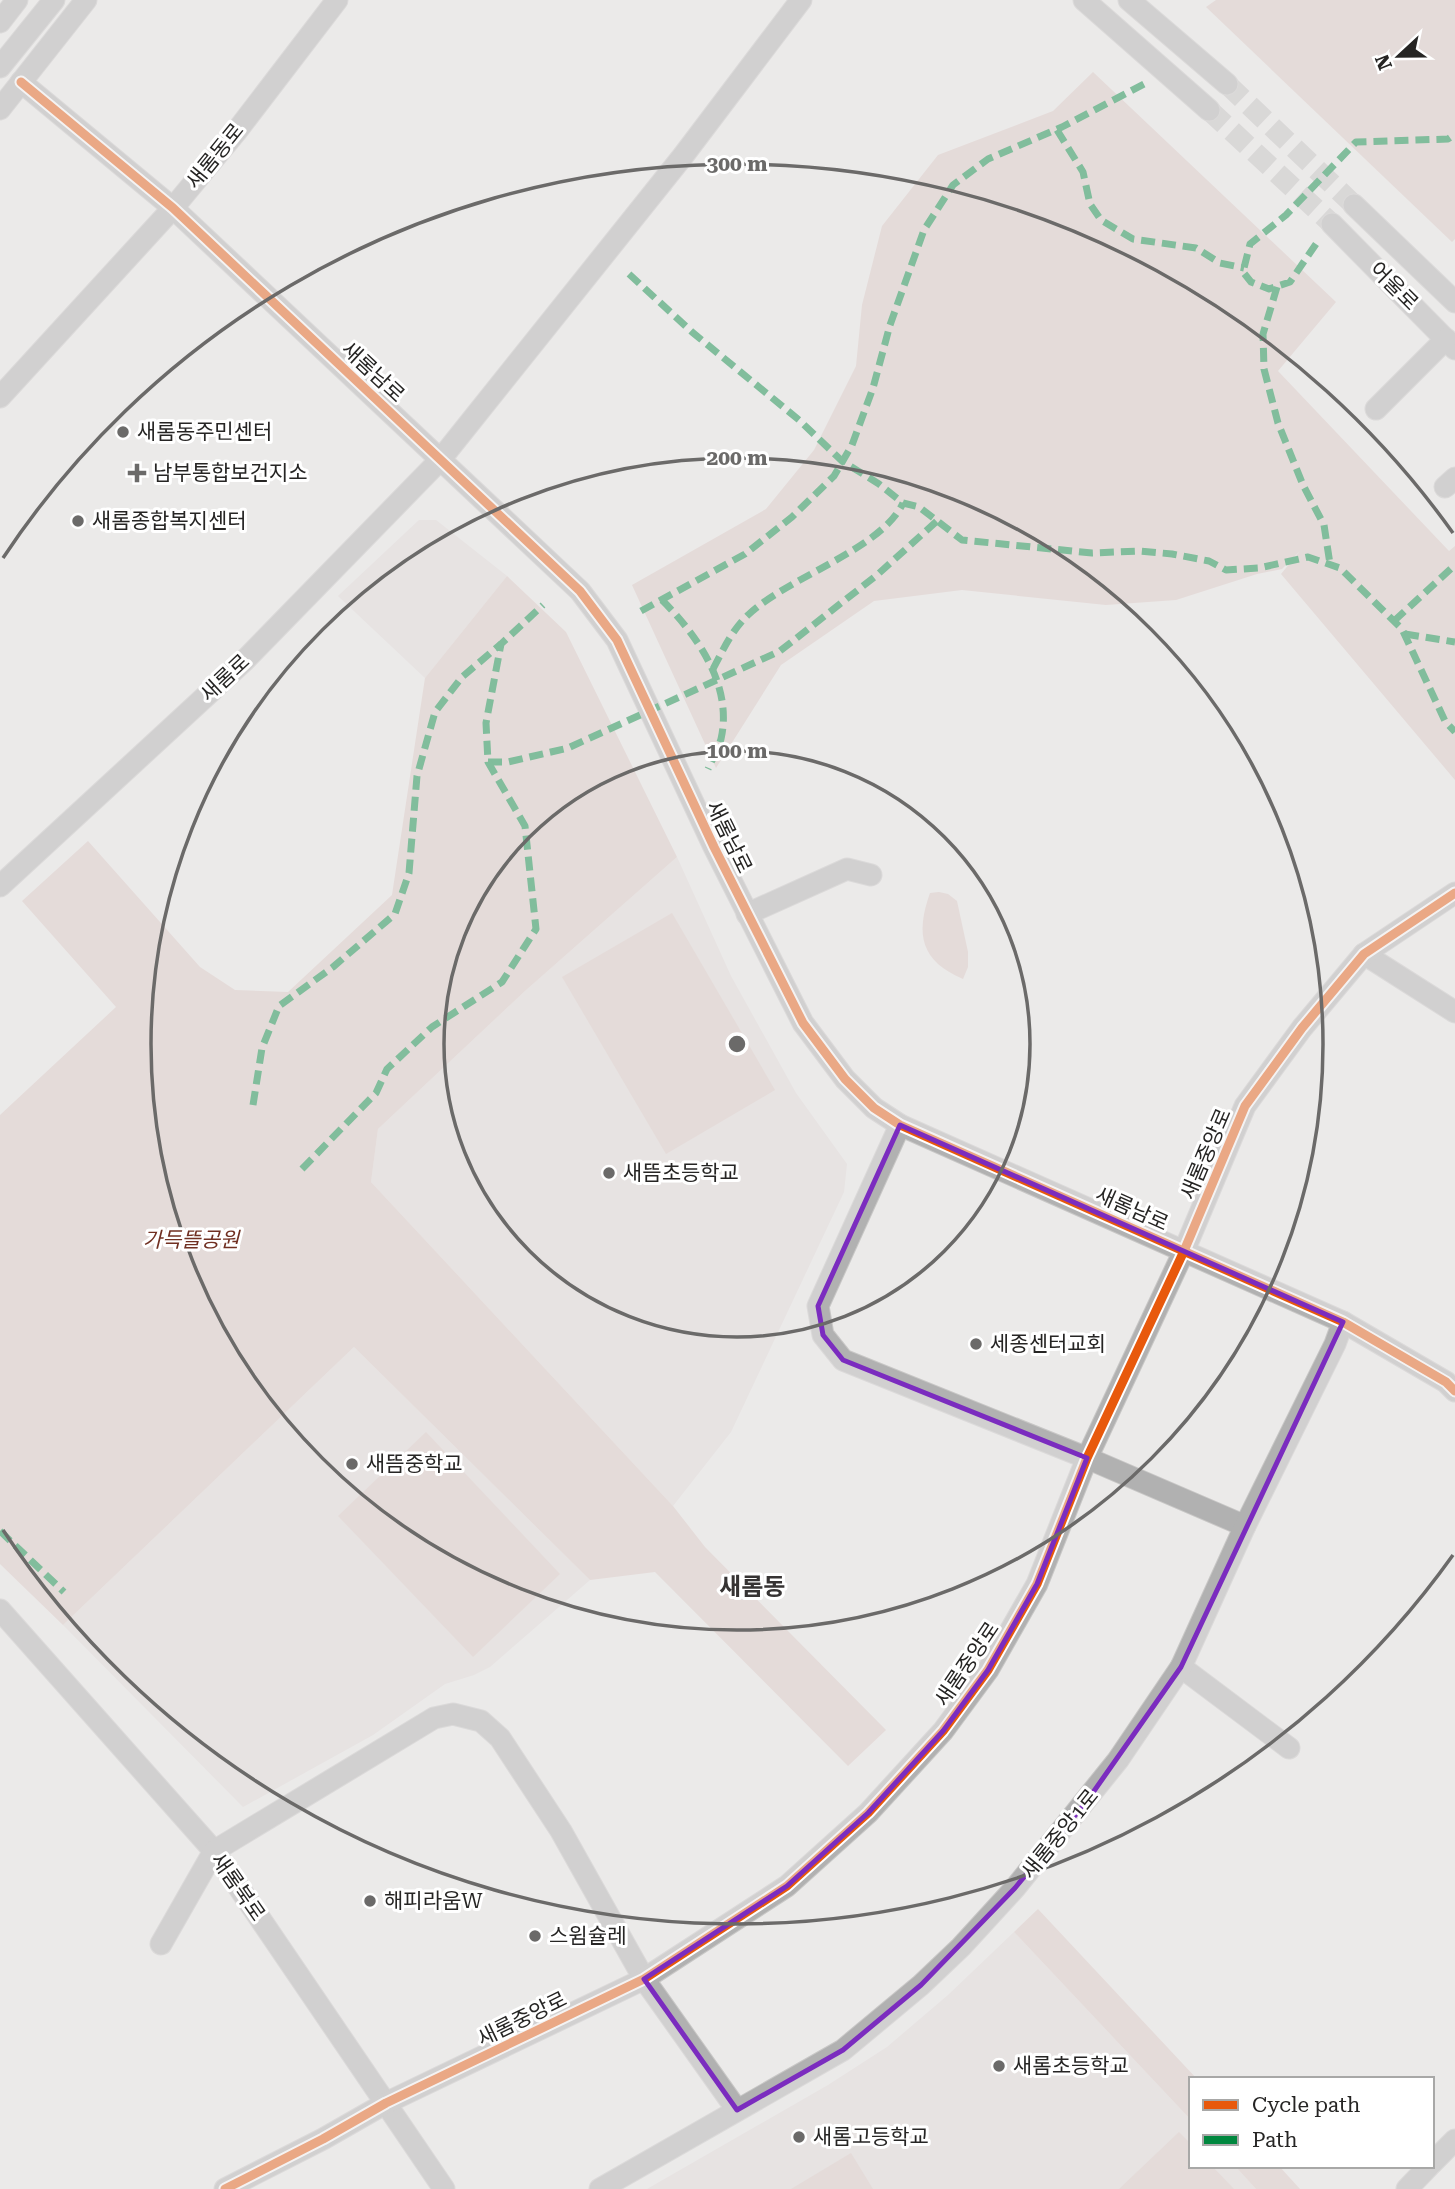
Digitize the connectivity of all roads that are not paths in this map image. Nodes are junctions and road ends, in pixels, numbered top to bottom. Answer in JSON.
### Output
{"nodes":[{"id":1,"x":17,"y":0,"type":"edge"},
{"id":2,"x":54,"y":0,"type":"edge"},
{"id":3,"x":86,"y":0,"type":"edge"},
{"id":4,"x":337,"y":0,"type":"edge"},
{"id":5,"x":801,"y":0,"type":"edge"},
{"id":6,"x":1084,"y":0,"type":"edge"},
{"id":7,"x":1129,"y":0,"type":"edge"},
{"id":8,"x":0,"y":22,"type":"edge"},
{"id":9,"x":0,"y":67,"type":"edge"},
{"id":10,"x":21,"y":82,"type":"junction"},
{"id":11,"x":1227,"y":84,"type":"tunnel mouth"},
{"id":12,"x":0,"y":109,"type":"edge"},
{"id":13,"x":1209,"y":110,"type":"tunnel mouth"},
{"id":14,"x":1354,"y":205,"type":"tunnel mouth"},
{"id":15,"x":173,"y":208,"type":"junction"},
{"id":16,"x":1332,"y":225,"type":"tunnel mouth"},
{"id":17,"x":1455,"y":302,"type":"edge"},
{"id":18,"x":1451,"y":344,"type":"edge"},
{"id":19,"x":0,"y":397,"type":"edge"},
{"id":20,"x":1376,"y":409,"type":"dead end"},
{"id":21,"x":440,"y":460,"type":"junction"},
{"id":22,"x":871,"y":876,"type":"dead end"},
{"id":23,"x":0,"y":886,"type":"edge"},
{"id":24,"x":1455,"y":893,"type":"edge"},
{"id":25,"x":747,"y":915,"type":"junction"},
{"id":26,"x":1364,"y":954,"type":"junction"},
{"id":27,"x":1455,"y":1012,"type":"edge"},
{"id":28,"x":900,"y":1125,"type":"junction"},
{"id":29,"x":1184,"y":1251,"type":"junction"},
{"id":30,"x":1343,"y":1322,"type":"junction"},
{"id":31,"x":1455,"y":1391,"type":"edge"},
{"id":32,"x":1087,"y":1458,"type":"junction"},
{"id":33,"x":1245,"y":1526,"type":"junction"},
{"id":34,"x":0,"y":1610,"type":"edge"},
{"id":35,"x":1181,"y":1667,"type":"junction"},
{"id":36,"x":1289,"y":1748,"type":"dead end"},
{"id":37,"x":214,"y":1851,"type":"junction"},
{"id":38,"x":161,"y":1944,"type":"dead end"},
{"id":39,"x":644,"y":1979,"type":"junction"},
{"id":40,"x":386,"y":2103,"type":"junction"},
{"id":41,"x":737,"y":2110,"type":"junction"},
{"id":42,"x":1455,"y":2140,"type":"edge"},
{"id":43,"x":1434,"y":2162,"type":"edge"},
{"id":44,"x":1428,"y":2168,"type":"edge"},
{"id":45,"x":225,"y":2189,"type":"edge"},
{"id":46,"x":444,"y":2189,"type":"edge"},
{"id":47,"x":600,"y":2189,"type":"edge"},
{"id":48,"x":1407,"y":2189,"type":"edge"}],
"edges":[{"from":1,"to":8,"type":"street"},
{"from":2,"to":9,"type":"street"},
{"from":3,"to":10,"type":"street"},
{"from":4,"to":15,"type":"street","name":"새롬동로"},
{"from":5,"to":21,"type":"street","name":"새롬로"},
{"from":6,"to":13,"type":"street"},
{"from":7,"to":11,"type":"street"},
{"from":10,"to":12,"type":"street"},
{"from":10,"to":15,"type":"street","name":"새롬남로"},
{"from":14,"to":17,"type":"street","name":"어울로"},
{"from":15,"to":19,"type":"street","name":"새롬동로"},
{"from":15,"to":21,"type":"street","name":"새롬남로"},
{"from":16,"to":18,"type":"street","name":"어울로"},
{"from":18,"to":20,"type":"street"},
{"from":21,"to":23,"type":"street","name":"새롬로"},
{"from":21,"to":25,"type":"street","name":"새롬남로"},
{"from":22,"to":25,"type":"street"},
{"from":24,"to":26,"type":"street","name":"새롬중앙로"},
{"from":25,"to":28,"type":"street","name":"새롬남로"},
{"from":26,"to":27,"type":"street"},
{"from":26,"to":29,"type":"street","name":"새롬중앙로"},
{"from":28,"to":29,"type":"street","name":"새롬남로"},
{"from":28,"to":32,"type":"street"},
{"from":29,"to":30,"type":"street","name":"새롬남로"},
{"from":29,"to":32,"type":"street","name":"새롬중앙로"},
{"from":30,"to":31,"type":"street","name":"새롬남로"},
{"from":30,"to":33,"type":"street","name":"새롬중앙1로"},
{"from":32,"to":33,"type":"street"},
{"from":32,"to":39,"type":"street","name":"새롬중앙로"},
{"from":33,"to":35,"type":"street","name":"새롬중앙1로"},
{"from":34,"to":37,"type":"street","name":"새롬북로"},
{"from":35,"to":36,"type":"street"},
{"from":35,"to":41,"type":"street","name":"새롬중앙1로"},
{"from":37,"to":38,"type":"street"},
{"from":37,"to":39,"type":"street"},
{"from":37,"to":40,"type":"street","name":"새롬북로"},
{"from":39,"to":40,"type":"street","name":"새롬중앙로"},
{"from":39,"to":41,"type":"street"},
{"from":40,"to":45,"type":"street","name":"새롬중앙로"},
{"from":40,"to":46,"type":"street","name":"새롬북로"},
{"from":41,"to":47,"type":"street","name":"새롬중앙1로"},
{"from":42,"to":43,"type":"street"},
{"from":44,"to":48,"type":"street"}]}
